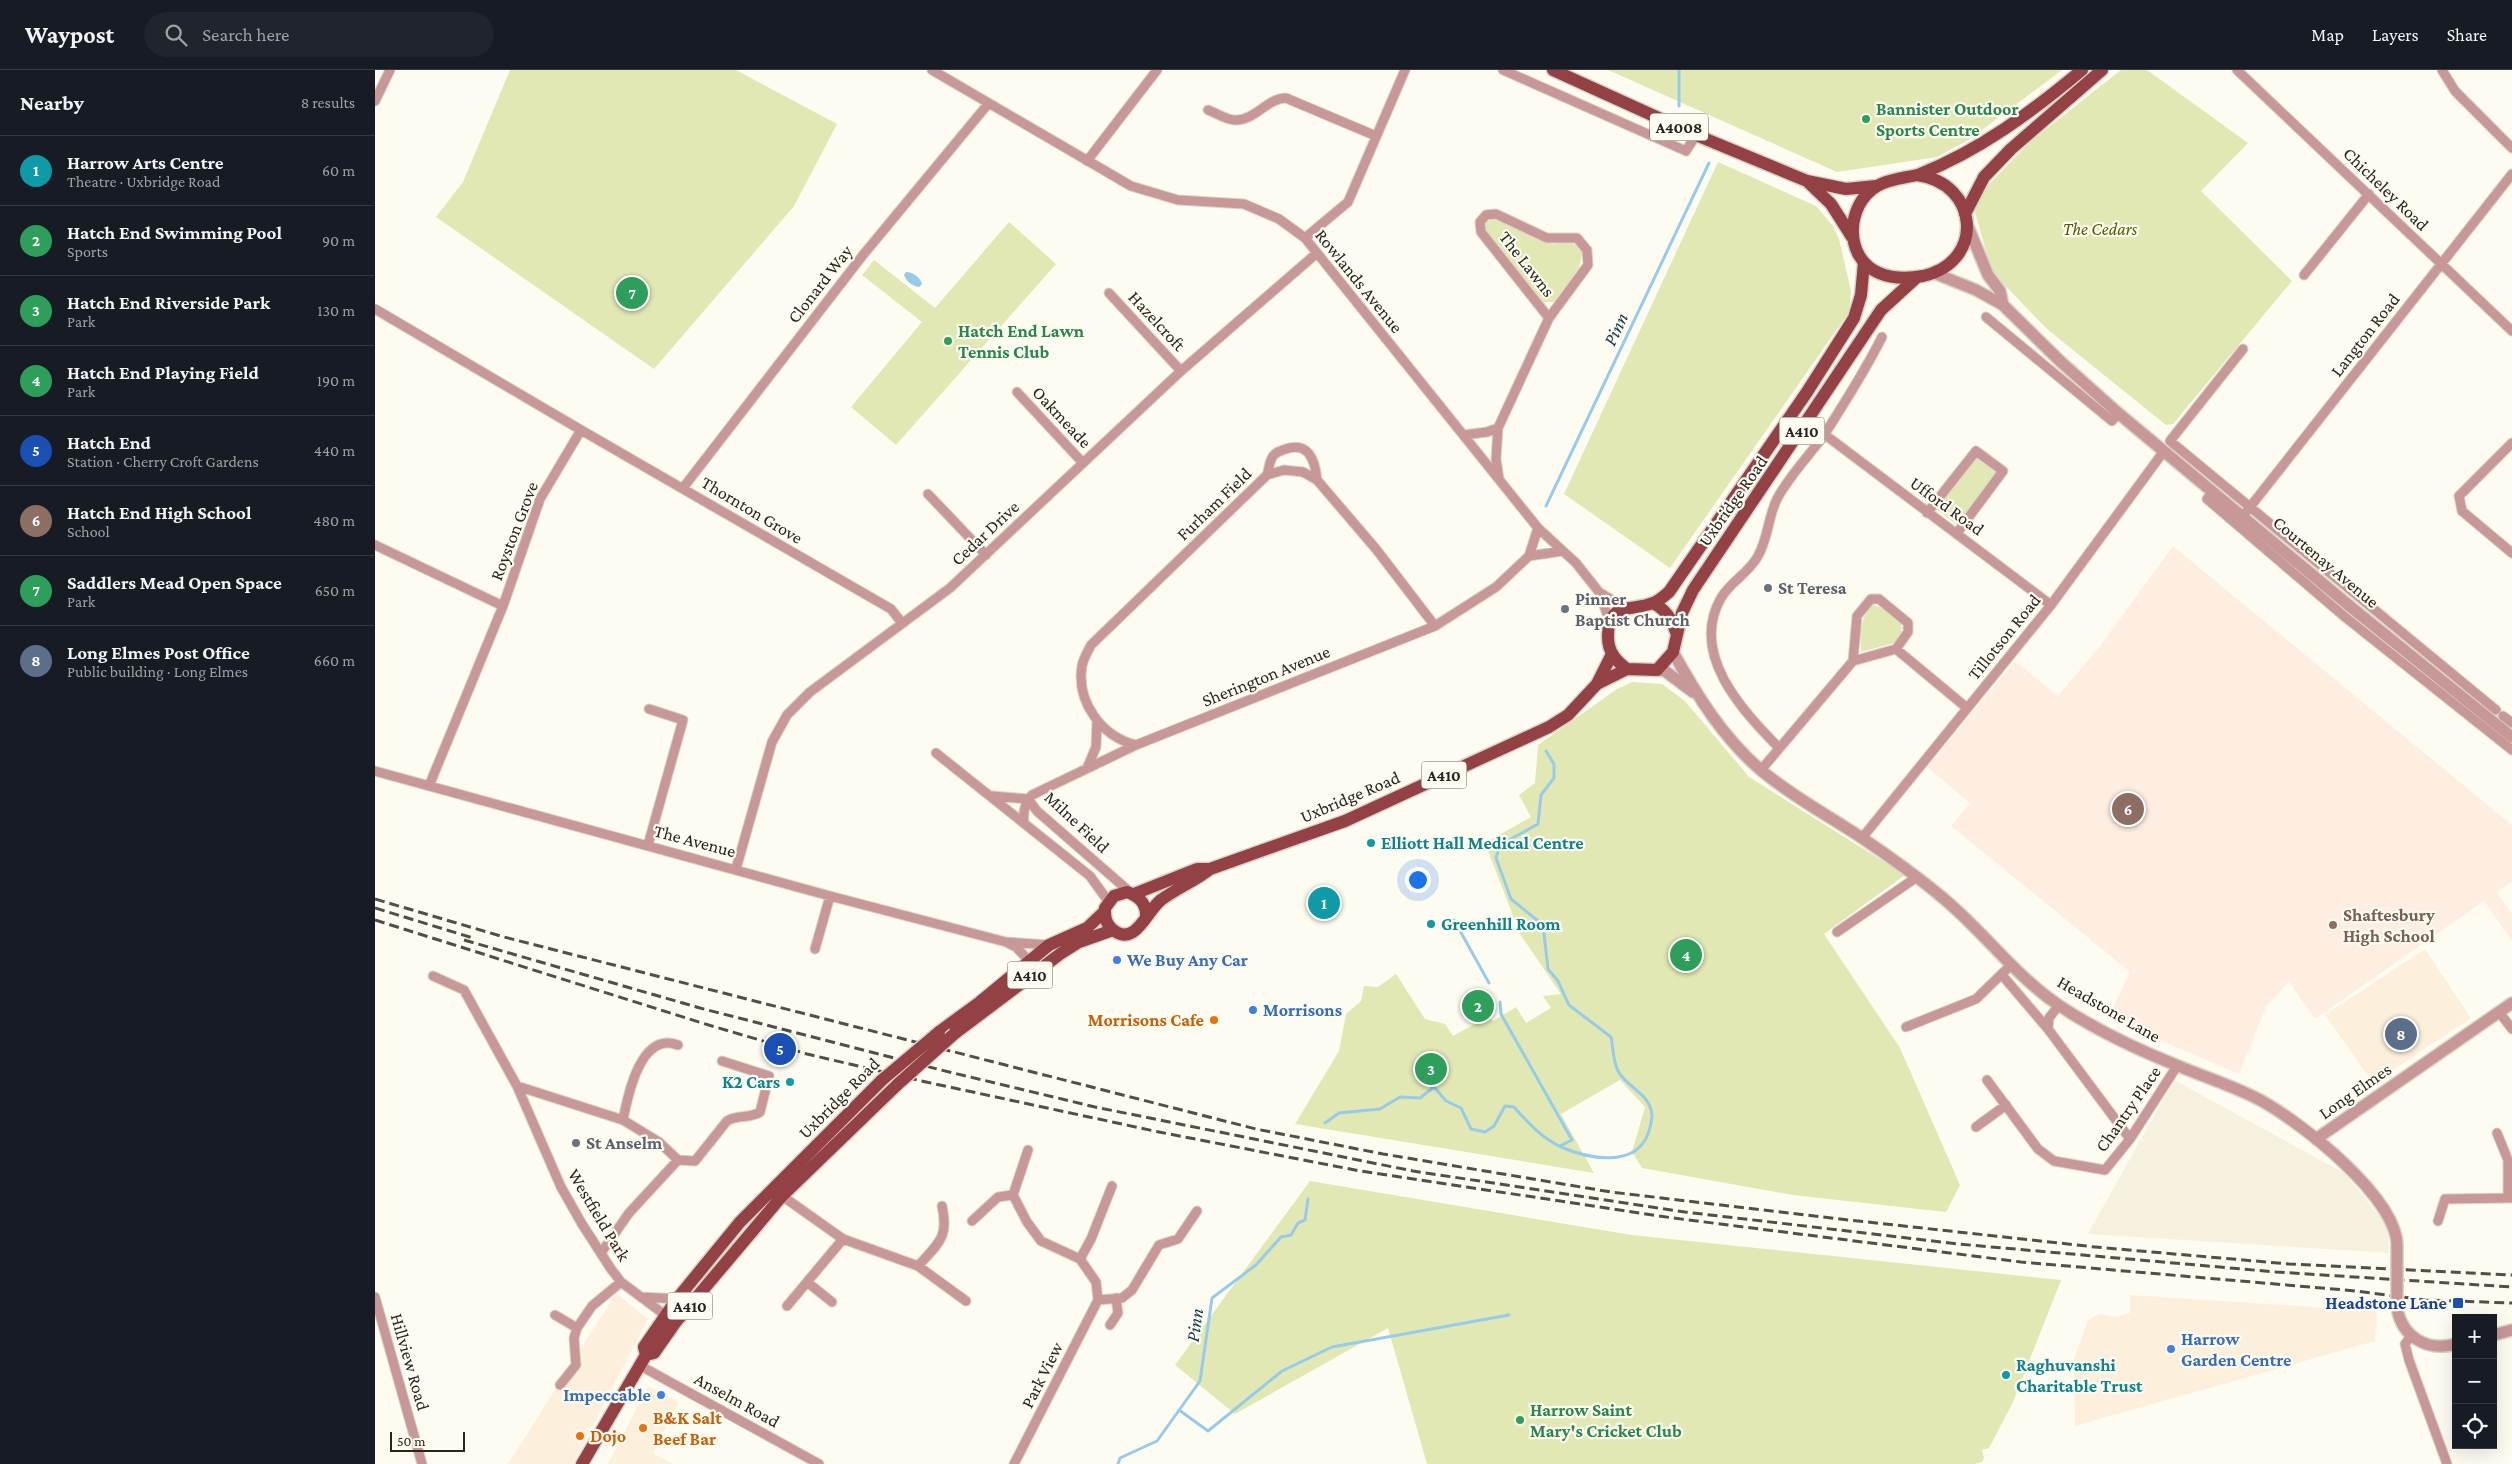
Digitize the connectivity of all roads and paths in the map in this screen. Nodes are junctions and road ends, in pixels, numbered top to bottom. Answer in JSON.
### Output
{"nodes":[{"id":1,"x":390,"y":70,"type":"edge"},
{"id":2,"x":932,"y":70,"type":"edge"},
{"id":3,"x":1157,"y":70,"type":"edge"},
{"id":4,"x":1405,"y":70,"type":"edge"},
{"id":5,"x":1503,"y":70,"type":"edge"},
{"id":6,"x":1553,"y":70,"type":"edge"},
{"id":7,"x":2082,"y":70,"type":"edge"},
{"id":8,"x":2102,"y":70,"type":"edge"},
{"id":9,"x":2237,"y":70,"type":"edge"},
{"id":10,"x":2442,"y":70,"type":"edge"},
{"id":11,"x":375,"y":101,"type":"edge"},
{"id":12,"x":988,"y":104,"type":"junction"},
{"id":13,"x":1208,"y":110,"type":"dead end"},
{"id":14,"x":1696,"y":135,"type":"junction"},
{"id":15,"x":1376,"y":136,"type":"junction"},
{"id":16,"x":2512,"y":148,"type":"edge"},
{"id":17,"x":1087,"y":161,"type":"junction"},
{"id":18,"x":2512,"y":174,"type":"edge"},
{"id":19,"x":1917,"y":175,"type":"junction"},
{"id":20,"x":1807,"y":181,"type":"junction"},
{"id":21,"x":1876,"y":186,"type":"junction"},
{"id":22,"x":2369,"y":194,"type":"junction"},
{"id":23,"x":1966,"y":219,"type":"junction"},
{"id":24,"x":1305,"y":238,"type":"junction"},
{"id":25,"x":1853,"y":238,"type":"junction"},
{"id":26,"x":1317,"y":253,"type":"junction"},
{"id":27,"x":1864,"y":262,"type":"junction"},
{"id":28,"x":2441,"y":264,"type":"junction"},
{"id":29,"x":1934,"y":273,"type":"junction"},
{"id":30,"x":2304,"y":275,"type":"dead end"},
{"id":31,"x":1917,"y":277,"type":"junction"},
{"id":32,"x":1109,"y":293,"type":"dead end"},
{"id":33,"x":2003,"y":305,"type":"junction"},
{"id":34,"x":375,"y":310,"type":"edge"},
{"id":35,"x":1986,"y":316,"type":"dead end"},
{"id":36,"x":1549,"y":318,"type":"junction"},
{"id":37,"x":2020,"y":321,"type":"junction"},
{"id":38,"x":2512,"y":331,"type":"edge"},
{"id":39,"x":2007,"y":334,"type":"junction"},
{"id":40,"x":1882,"y":337,"type":"dead end"},
{"id":41,"x":2243,"y":349,"type":"dead end"},
{"id":42,"x":1181,"y":371,"type":"junction"},
{"id":43,"x":1017,"y":392,"type":"dead end"},
{"id":44,"x":2118,"y":413,"type":"junction"},
{"id":45,"x":1498,"y":428,"type":"junction"},
{"id":46,"x":581,"y":430,"type":"junction"},
{"id":47,"x":1824,"y":434,"type":"junction"},
{"id":48,"x":1464,"y":435,"type":"junction"},
{"id":49,"x":2512,"y":443,"type":"edge"},
{"id":50,"x":2167,"y":446,"type":"junction"},
{"id":51,"x":1083,"y":463,"type":"junction"},
{"id":52,"x":1267,"y":475,"type":"junction"},
{"id":53,"x":1317,"y":480,"type":"junction"},
{"id":54,"x":1499,"y":480,"type":"junction"},
{"id":55,"x":683,"y":488,"type":"junction"},
{"id":56,"x":928,"y":494,"type":"dead end"},
{"id":57,"x":2210,"y":495,"type":"junction"},
{"id":58,"x":2246,"y":511,"type":"junction"},
{"id":59,"x":1927,"y":513,"type":"junction"},
{"id":60,"x":1538,"y":528,"type":"junction"},
{"id":61,"x":1957,"y":533,"type":"junction"},
{"id":62,"x":375,"y":545,"type":"edge"},
{"id":63,"x":1563,"y":551,"type":"junction"},
{"id":64,"x":2512,"y":553,"type":"edge"},
{"id":65,"x":986,"y":555,"type":"junction"},
{"id":66,"x":1529,"y":556,"type":"junction"},
{"id":67,"x":1599,"y":592,"type":"junction"},
{"id":68,"x":1653,"y":603,"type":"junction"},
{"id":69,"x":2051,"y":605,"type":"junction"},
{"id":70,"x":503,"y":606,"type":"junction"},
{"id":71,"x":1624,"y":608,"type":"junction"},
{"id":72,"x":2348,"y":612,"type":"junction"},
{"id":73,"x":1610,"y":622,"type":"junction"},
{"id":74,"x":902,"y":623,"type":"junction"},
{"id":75,"x":1435,"y":626,"type":"junction"},
{"id":76,"x":1677,"y":632,"type":"junction"},
{"id":77,"x":1896,"y":650,"type":"junction"},
{"id":78,"x":1673,"y":652,"type":"junction"},
{"id":79,"x":1612,"y":654,"type":"junction"},
{"id":80,"x":1853,"y":661,"type":"junction"},
{"id":81,"x":1627,"y":669,"type":"junction"},
{"id":82,"x":1657,"y":670,"type":"junction"},
{"id":83,"x":1597,"y":684,"type":"junction"},
{"id":84,"x":1696,"y":694,"type":"junction"},
{"id":85,"x":2482,"y":705,"type":"junction"},
{"id":86,"x":1967,"y":708,"type":"junction"},
{"id":87,"x":649,"y":709,"type":"dead end"},
{"id":88,"x":2494,"y":718,"type":"junction"},
{"id":89,"x":1097,"y":721,"type":"junction"},
{"id":90,"x":2512,"y":723,"type":"edge"},
{"id":91,"x":2511,"y":734,"type":"edge"},
{"id":92,"x":1135,"y":745,"type":"junction"},
{"id":93,"x":1779,"y":748,"type":"junction"},
{"id":94,"x":2512,"y":750,"type":"edge"},
{"id":95,"x":936,"y":753,"type":"dead end"},
{"id":96,"x":1089,"y":766,"type":"junction"},
{"id":97,"x":1761,"y":770,"type":"junction"},
{"id":98,"x":375,"y":771,"type":"edge"},
{"id":99,"x":429,"y":786,"type":"junction"},
{"id":100,"x":993,"y":796,"type":"junction"},
{"id":101,"x":1028,"y":799,"type":"junction"},
{"id":102,"x":1024,"y":823,"type":"junction"},
{"id":103,"x":1862,"y":838,"type":"junction"},
{"id":104,"x":648,"y":845,"type":"junction"},
{"id":105,"x":736,"y":869,"type":"junction"},
{"id":106,"x":1210,"y":869,"type":"junction"},
{"id":107,"x":1917,"y":877,"type":"junction"},
{"id":108,"x":1133,"y":894,"type":"junction"},
{"id":109,"x":830,"y":896,"type":"junction"},
{"id":110,"x":1107,"y":906,"type":"junction"},
{"id":111,"x":1145,"y":917,"type":"junction"},
{"id":112,"x":1113,"y":930,"type":"junction"},
{"id":113,"x":1837,"y":932,"type":"dead end"},
{"id":114,"x":1006,"y":942,"type":"junction"},
{"id":115,"x":1049,"y":946,"type":"junction"},
{"id":116,"x":815,"y":949,"type":"dead end"},
{"id":117,"x":1034,"y":965,"type":"junction"},
{"id":118,"x":2011,"y":965,"type":"junction"},
{"id":119,"x":2001,"y":975,"type":"junction"},
{"id":120,"x":433,"y":976,"type":"dead end"},
{"id":121,"x":2512,"y":1003,"type":"edge"},
{"id":122,"x":2059,"y":1005,"type":"junction"},
{"id":123,"x":2499,"y":1012,"type":"junction"},
{"id":124,"x":1906,"y":1027,"type":"dead end"},
{"id":125,"x":2048,"y":1029,"type":"junction"},
{"id":126,"x":2512,"y":1029,"type":"edge"},
{"id":127,"x":678,"y":1044,"type":"dead end"},
{"id":128,"x":722,"y":1061,"type":"dead end"},
{"id":129,"x":2177,"y":1066,"type":"junction"},
{"id":130,"x":1987,"y":1080,"type":"dead end"},
{"id":131,"x":517,"y":1086,"type":"junction"},
{"id":132,"x":2006,"y":1106,"type":"junction"},
{"id":133,"x":623,"y":1120,"type":"junction"},
{"id":134,"x":1976,"y":1127,"type":"dead end"},
{"id":135,"x":2497,"y":1133,"type":"dead end"},
{"id":136,"x":2316,"y":1139,"type":"junction"},
{"id":137,"x":2130,"y":1140,"type":"junction"},
{"id":138,"x":1028,"y":1150,"type":"dead end"},
{"id":139,"x":678,"y":1160,"type":"junction"},
{"id":140,"x":1112,"y":1186,"type":"dead end"},
{"id":141,"x":772,"y":1188,"type":"junction"},
{"id":142,"x":1013,"y":1195,"type":"junction"},
{"id":143,"x":783,"y":1196,"type":"junction"},
{"id":144,"x":2510,"y":1198,"type":"edge"},
{"id":145,"x":941,"y":1206,"type":"dead end"},
{"id":146,"x":1197,"y":1211,"type":"dead end"},
{"id":147,"x":972,"y":1221,"type":"dead end"},
{"id":148,"x":2438,"y":1222,"type":"dead end"},
{"id":149,"x":843,"y":1238,"type":"junction"},
{"id":150,"x":601,"y":1254,"type":"junction"},
{"id":151,"x":1080,"y":1259,"type":"junction"},
{"id":152,"x":918,"y":1266,"type":"junction"},
{"id":153,"x":621,"y":1282,"type":"junction"},
{"id":154,"x":807,"y":1282,"type":"junction"},
{"id":155,"x":375,"y":1297,"type":"edge"},
{"id":156,"x":641,"y":1297,"type":"junction"},
{"id":157,"x":1116,"y":1298,"type":"junction"},
{"id":158,"x":677,"y":1299,"type":"junction"},
{"id":159,"x":1097,"y":1300,"type":"junction"},
{"id":160,"x":966,"y":1301,"type":"dead end"},
{"id":161,"x":833,"y":1302,"type":"dead end"},
{"id":162,"x":787,"y":1306,"type":"dead end"},
{"id":163,"x":555,"y":1315,"type":"dead end"},
{"id":164,"x":664,"y":1315,"type":"junction"},
{"id":165,"x":675,"y":1323,"type":"junction"},
{"id":166,"x":1110,"y":1324,"type":"dead end"},
{"id":167,"x":577,"y":1328,"type":"junction"},
{"id":168,"x":2512,"y":1330,"type":"edge"},
{"id":169,"x":2497,"y":1334,"type":"edge"},
{"id":170,"x":2411,"y":1336,"type":"junction"},
{"id":171,"x":2452,"y":1344,"type":"edge"},
{"id":172,"x":643,"y":1360,"type":"junction"},
{"id":173,"x":560,"y":1385,"type":"dead end"},
{"id":174,"x":422,"y":1464,"type":"edge"},
{"id":175,"x":582,"y":1464,"type":"edge"},
{"id":176,"x":819,"y":1464,"type":"edge"},
{"id":177,"x":1014,"y":1464,"type":"edge"},
{"id":178,"x":2447,"y":1464,"type":"edge"}],
"edges":[{"from":1,"to":11,"type":"street"},
{"from":2,"to":12,"type":"street","name":"Rowlands Avenue"},
{"from":3,"to":17,"type":"street"},
{"from":4,"to":15,"type":"street"},
{"from":5,"to":14,"type":"street"},
{"from":6,"to":14,"type":"main road","number":"A4008"},
{"from":7,"to":19,"type":"main road"},
{"from":8,"to":23,"type":"main road"},
{"from":9,"to":22,"type":"street","name":"Chicheley Road"},
{"from":10,"to":16,"type":"street"},
{"from":12,"to":17,"type":"street","name":"Rowlands Avenue"},
{"from":12,"to":55,"type":"street","name":"Clonard Way"},
{"from":13,"to":15,"type":"street"},
{"from":14,"to":20,"type":"main road","number":"A4008"},
{"from":15,"to":24,"type":"street"},
{"from":17,"to":24,"type":"street","name":"Rowlands Avenue"},
{"from":18,"to":28,"type":"street","name":"Langton Road"},
{"from":19,"to":21,"type":"main road"},
{"from":19,"to":23,"type":"main road"},
{"from":20,"to":21,"type":"main road","number":"A4008"},
{"from":20,"to":25,"type":"main road","number":"A4008"},
{"from":21,"to":25,"type":"main road"},
{"from":22,"to":28,"type":"street","name":"Chicheley Road"},
{"from":22,"to":30,"type":"street"},
{"from":23,"to":29,"type":"main road"},
{"from":23,"to":33,"type":"street","name":"Courtenay Avenue"},
{"from":24,"to":26,"type":"street","name":"Rowlands Avenue"},
{"from":25,"to":27,"type":"main road"},
{"from":26,"to":42,"type":"street","name":"Cedar Drive"},
{"from":26,"to":48,"type":"street","name":"Rowlands Avenue"},
{"from":27,"to":31,"type":"main road"},
{"from":27,"to":68,"type":"main road","name":"Uxbridge Road","number":"A410"},
{"from":28,"to":38,"type":"street","name":"Chicheley Road"},
{"from":28,"to":58,"type":"street","name":"Langton Road"},
{"from":29,"to":31,"type":"main road"},
{"from":29,"to":33,"type":"street","name":"Courtenay Avenue"},
{"from":31,"to":76,"type":"main road","name":"Uxbridge Road","number":"A410"},
{"from":32,"to":42,"type":"street","name":"Hazelcroft"},
{"from":33,"to":37,"type":"street","name":"Courtenay Avenue"},
{"from":34,"to":46,"type":"street"},
{"from":35,"to":39,"type":"street"},
{"from":36,"to":36,"type":"street","name":"The Lawns"},
{"from":36,"to":45,"type":"street","name":"The Lawns"},
{"from":37,"to":39,"type":"street"},
{"from":37,"to":44,"type":"street","name":"Courtenay Avenue"},
{"from":39,"to":44,"type":"street"},
{"from":40,"to":47,"type":"street"},
{"from":41,"to":50,"type":"street","name":"Tillotson Road"},
{"from":42,"to":51,"type":"street","name":"Cedar Drive"},
{"from":43,"to":51,"type":"street","name":"Oakmeade"},
{"from":44,"to":50,"type":"street","name":"Courtenay Avenue"},
{"from":45,"to":48,"type":"street"},
{"from":45,"to":54,"type":"street"},
{"from":46,"to":55,"type":"street","name":"Thornton Grove"},
{"from":46,"to":70,"type":"street","name":"Royston Grove"},
{"from":47,"to":59,"type":"street","name":"Ufford Road"},
{"from":47,"to":93,"type":"street"},
{"from":48,"to":54,"type":"street","name":"Rowlands Avenue"},
{"from":49,"to":64,"type":"street"},
{"from":50,"to":57,"type":"street","name":"Courtenay Avenue"},
{"from":50,"to":58,"type":"street","name":"Courtenay Avenue"},
{"from":50,"to":69,"type":"street","name":"Tillotson Road"},
{"from":51,"to":65,"type":"street","name":"Cedar Drive"},
{"from":52,"to":53,"type":"street","name":"Furham Field"},
{"from":52,"to":53,"type":"street"},
{"from":52,"to":89,"type":"street","name":"Furham Field"},
{"from":53,"to":75,"type":"street","name":"Furham Field"},
{"from":54,"to":60,"type":"street","name":"Rowlands Avenue"},
{"from":55,"to":74,"type":"street","name":"Thornton Grove"},
{"from":56,"to":65,"type":"street"},
{"from":57,"to":58,"type":"street","name":"Courtenay Avenue"},
{"from":57,"to":72,"type":"street","name":"Courtenay Avenue"},
{"from":58,"to":72,"type":"street","name":"Courtenay Avenue"},
{"from":58,"to":85,"type":"street","name":"Courtenay Avenue"},
{"from":59,"to":61,"type":"street","name":"Ufford Road"},
{"from":59,"to":61,"type":"street"},
{"from":60,"to":63,"type":"street","name":"Rowlands Avenue"},
{"from":60,"to":66,"type":"street","name":"Sherington Avenue"},
{"from":61,"to":69,"type":"street","name":"Ufford Road"},
{"from":62,"to":70,"type":"street"},
{"from":63,"to":66,"type":"street"},
{"from":63,"to":67,"type":"street","name":"Rowlands Avenue"},
{"from":65,"to":74,"type":"street","name":"Cedar Drive"},
{"from":66,"to":75,"type":"street","name":"Sherington Avenue"},
{"from":67,"to":71,"type":"street","name":"Rowlands Avenue"},
{"from":67,"to":73,"type":"street"},
{"from":68,"to":71,"type":"main road","name":"Uxbridge Road"},
{"from":68,"to":76,"type":"main road"},
{"from":69,"to":86,"type":"street","name":"Tillotson Road"},
{"from":70,"to":99,"type":"street","name":"Royston Grove"},
{"from":71,"to":73,"type":"main road"},
{"from":72,"to":85,"type":"street","name":"Courtenay Avenue"},
{"from":72,"to":88,"type":"street","name":"Courtenay Avenue"},
{"from":73,"to":79,"type":"main road"},
{"from":74,"to":105,"type":"street","name":"Cedar Drive"},
{"from":75,"to":92,"type":"street","name":"Sherington Avenue"},
{"from":76,"to":78,"type":"main road","name":"Uxbridge Road"},
{"from":77,"to":80,"type":"street"},
{"from":77,"to":80,"type":"street"},
{"from":77,"to":86,"type":"street"},
{"from":78,"to":82,"type":"main road"},
{"from":78,"to":84,"type":"street","name":"Headstone Lane"},
{"from":79,"to":81,"type":"main road"},
{"from":79,"to":83,"type":"main road","name":"Uxbridge Road","number":"A410"},
{"from":80,"to":93,"type":"street"},
{"from":81,"to":82,"type":"main road","name":"Uxbridge Road"},
{"from":81,"to":83,"type":"main road","name":"Uxbridge Road","number":"A410"},
{"from":82,"to":84,"type":"street","name":"Headstone Lane"},
{"from":83,"to":106,"type":"main road","name":"Uxbridge Road","number":"A410"},
{"from":84,"to":97,"type":"street","name":"Headstone Lane"},
{"from":85,"to":88,"type":"street","name":"Courtenay Avenue"},
{"from":86,"to":103,"type":"street","name":"Tillotson Road"},
{"from":87,"to":104,"type":"street"},
{"from":88,"to":90,"type":"street","name":"Courtenay Avenue"},
{"from":88,"to":91,"type":"street","name":"Courtenay Avenue"},
{"from":88,"to":94,"type":"street","name":"Courtenay Avenue"},
{"from":89,"to":92,"type":"street","name":"Furham Field"},
{"from":89,"to":96,"type":"street","name":"Furham Field"},
{"from":92,"to":96,"type":"street","name":"Sherington Avenue"},
{"from":93,"to":97,"type":"street"},
{"from":95,"to":100,"type":"street","name":"Milne Field"},
{"from":96,"to":101,"type":"street","name":"Sherington Avenue"},
{"from":97,"to":103,"type":"street","name":"Headstone Lane"},
{"from":98,"to":99,"type":"street","name":"The Avenue"},
{"from":99,"to":104,"type":"street","name":"The Avenue"},
{"from":100,"to":101,"type":"street","name":"Milne Field"},
{"from":100,"to":102,"type":"street","name":"Milne Field"},
{"from":101,"to":102,"type":"street"},
{"from":101,"to":108,"type":"street","name":"Milne Field"},
{"from":102,"to":110,"type":"street","name":"Milne Field"},
{"from":103,"to":107,"type":"street","name":"Headstone Lane"},
{"from":104,"to":105,"type":"street","name":"The Avenue"},
{"from":105,"to":109,"type":"street","name":"The Avenue"},
{"from":106,"to":108,"type":"main road","name":"Uxbridge Road","number":"A410"},
{"from":106,"to":111,"type":"main road","name":"Uxbridge Road","number":"A410"},
{"from":107,"to":113,"type":"street"},
{"from":107,"to":118,"type":"street","name":"Headstone Lane"},
{"from":108,"to":110,"type":"main road","name":"Uxbridge Road"},
{"from":108,"to":111,"type":"main road"},
{"from":109,"to":114,"type":"street","name":"The Avenue"},
{"from":109,"to":116,"type":"street"},
{"from":110,"to":112,"type":"main road"},
{"from":110,"to":115,"type":"main road","name":"Uxbridge Road","number":"A410"},
{"from":111,"to":112,"type":"main road","name":"Uxbridge Road"},
{"from":112,"to":117,"type":"main road","name":"Uxbridge Road","number":"A410"},
{"from":114,"to":115,"type":"street","name":"The Avenue"},
{"from":114,"to":117,"type":"street","name":"The Avenue"},
{"from":115,"to":117,"type":"main road","name":"Uxbridge Road","number":"A410"},
{"from":117,"to":141,"type":"main road","name":"Uxbridge Road","number":"A410","bridge":true},
{"from":117,"to":143,"type":"main road","name":"Uxbridge Road","number":"A410","bridge":true},
{"from":118,"to":119,"type":"street"},
{"from":118,"to":122,"type":"street","name":"Headstone Lane"},
{"from":119,"to":124,"type":"street"},
{"from":119,"to":125,"type":"street"},
{"from":120,"to":131,"type":"street","name":"Westfield Park"},
{"from":121,"to":123,"type":"street","name":"Long Elmes"},
{"from":122,"to":125,"type":"street"},
{"from":122,"to":129,"type":"street","name":"Headstone Lane"},
{"from":123,"to":126,"type":"street"},
{"from":123,"to":136,"type":"street","name":"Long Elmes"},
{"from":125,"to":137,"type":"street"},
{"from":127,"to":133,"type":"street"},
{"from":128,"to":139,"type":"street"},
{"from":129,"to":136,"type":"street","name":"Headstone Lane"},
{"from":129,"to":137,"type":"street","name":"Chantry Place"},
{"from":130,"to":132,"type":"street"},
{"from":131,"to":133,"type":"street"},
{"from":131,"to":150,"type":"street","name":"Westfield Park"},
{"from":132,"to":134,"type":"street"},
{"from":132,"to":137,"type":"street","name":"Chantry Place"},
{"from":133,"to":139,"type":"street"},
{"from":135,"to":144,"type":"street"},
{"from":136,"to":170,"type":"street","name":"Headstone Lane","bridge":true},
{"from":138,"to":142,"type":"street"},
{"from":139,"to":150,"type":"street"},
{"from":140,"to":151,"type":"street"},
{"from":141,"to":143,"type":"street"},
{"from":141,"to":158,"type":"main road","name":"Uxbridge Road","number":"A410"},
{"from":142,"to":147,"type":"street"},
{"from":142,"to":151,"type":"street"},
{"from":143,"to":149,"type":"street"},
{"from":143,"to":165,"type":"main road","name":"Uxbridge Road","number":"A410"},
{"from":144,"to":148,"type":"street"},
{"from":145,"to":152,"type":"street"},
{"from":146,"to":157,"type":"street"},
{"from":149,"to":152,"type":"street"},
{"from":149,"to":154,"type":"street"},
{"from":150,"to":153,"type":"street","name":"Westfield Park"},
{"from":151,"to":159,"type":"street"},
{"from":152,"to":160,"type":"street"},
{"from":153,"to":156,"type":"street","name":"Westfield Park"},
{"from":153,"to":167,"type":"street"},
{"from":154,"to":161,"type":"street"},
{"from":154,"to":162,"type":"street"},
{"from":155,"to":174,"type":"street","name":"Hillview Road"},
{"from":156,"to":158,"type":"street"},
{"from":156,"to":164,"type":"street","name":"Westfield Park"},
{"from":157,"to":159,"type":"street"},
{"from":157,"to":166,"type":"street"},
{"from":158,"to":164,"type":"main road","name":"Uxbridge Road","number":"A410"},
{"from":159,"to":177,"type":"street","name":"Park View"},
{"from":163,"to":167,"type":"street"},
{"from":164,"to":165,"type":"street","name":"Westfield Park"},
{"from":164,"to":172,"type":"main road","name":"Uxbridge Road","number":"A410"},
{"from":165,"to":172,"type":"main road","name":"Uxbridge Road","number":"A410"},
{"from":167,"to":173,"type":"street"},
{"from":168,"to":169,"type":"street"},
{"from":170,"to":171,"type":"street"},
{"from":170,"to":178,"type":"street"},
{"from":172,"to":175,"type":"main road","name":"Uxbridge Road","number":"A410"},
{"from":172,"to":176,"type":"street","name":"Anselm Road"}]}
